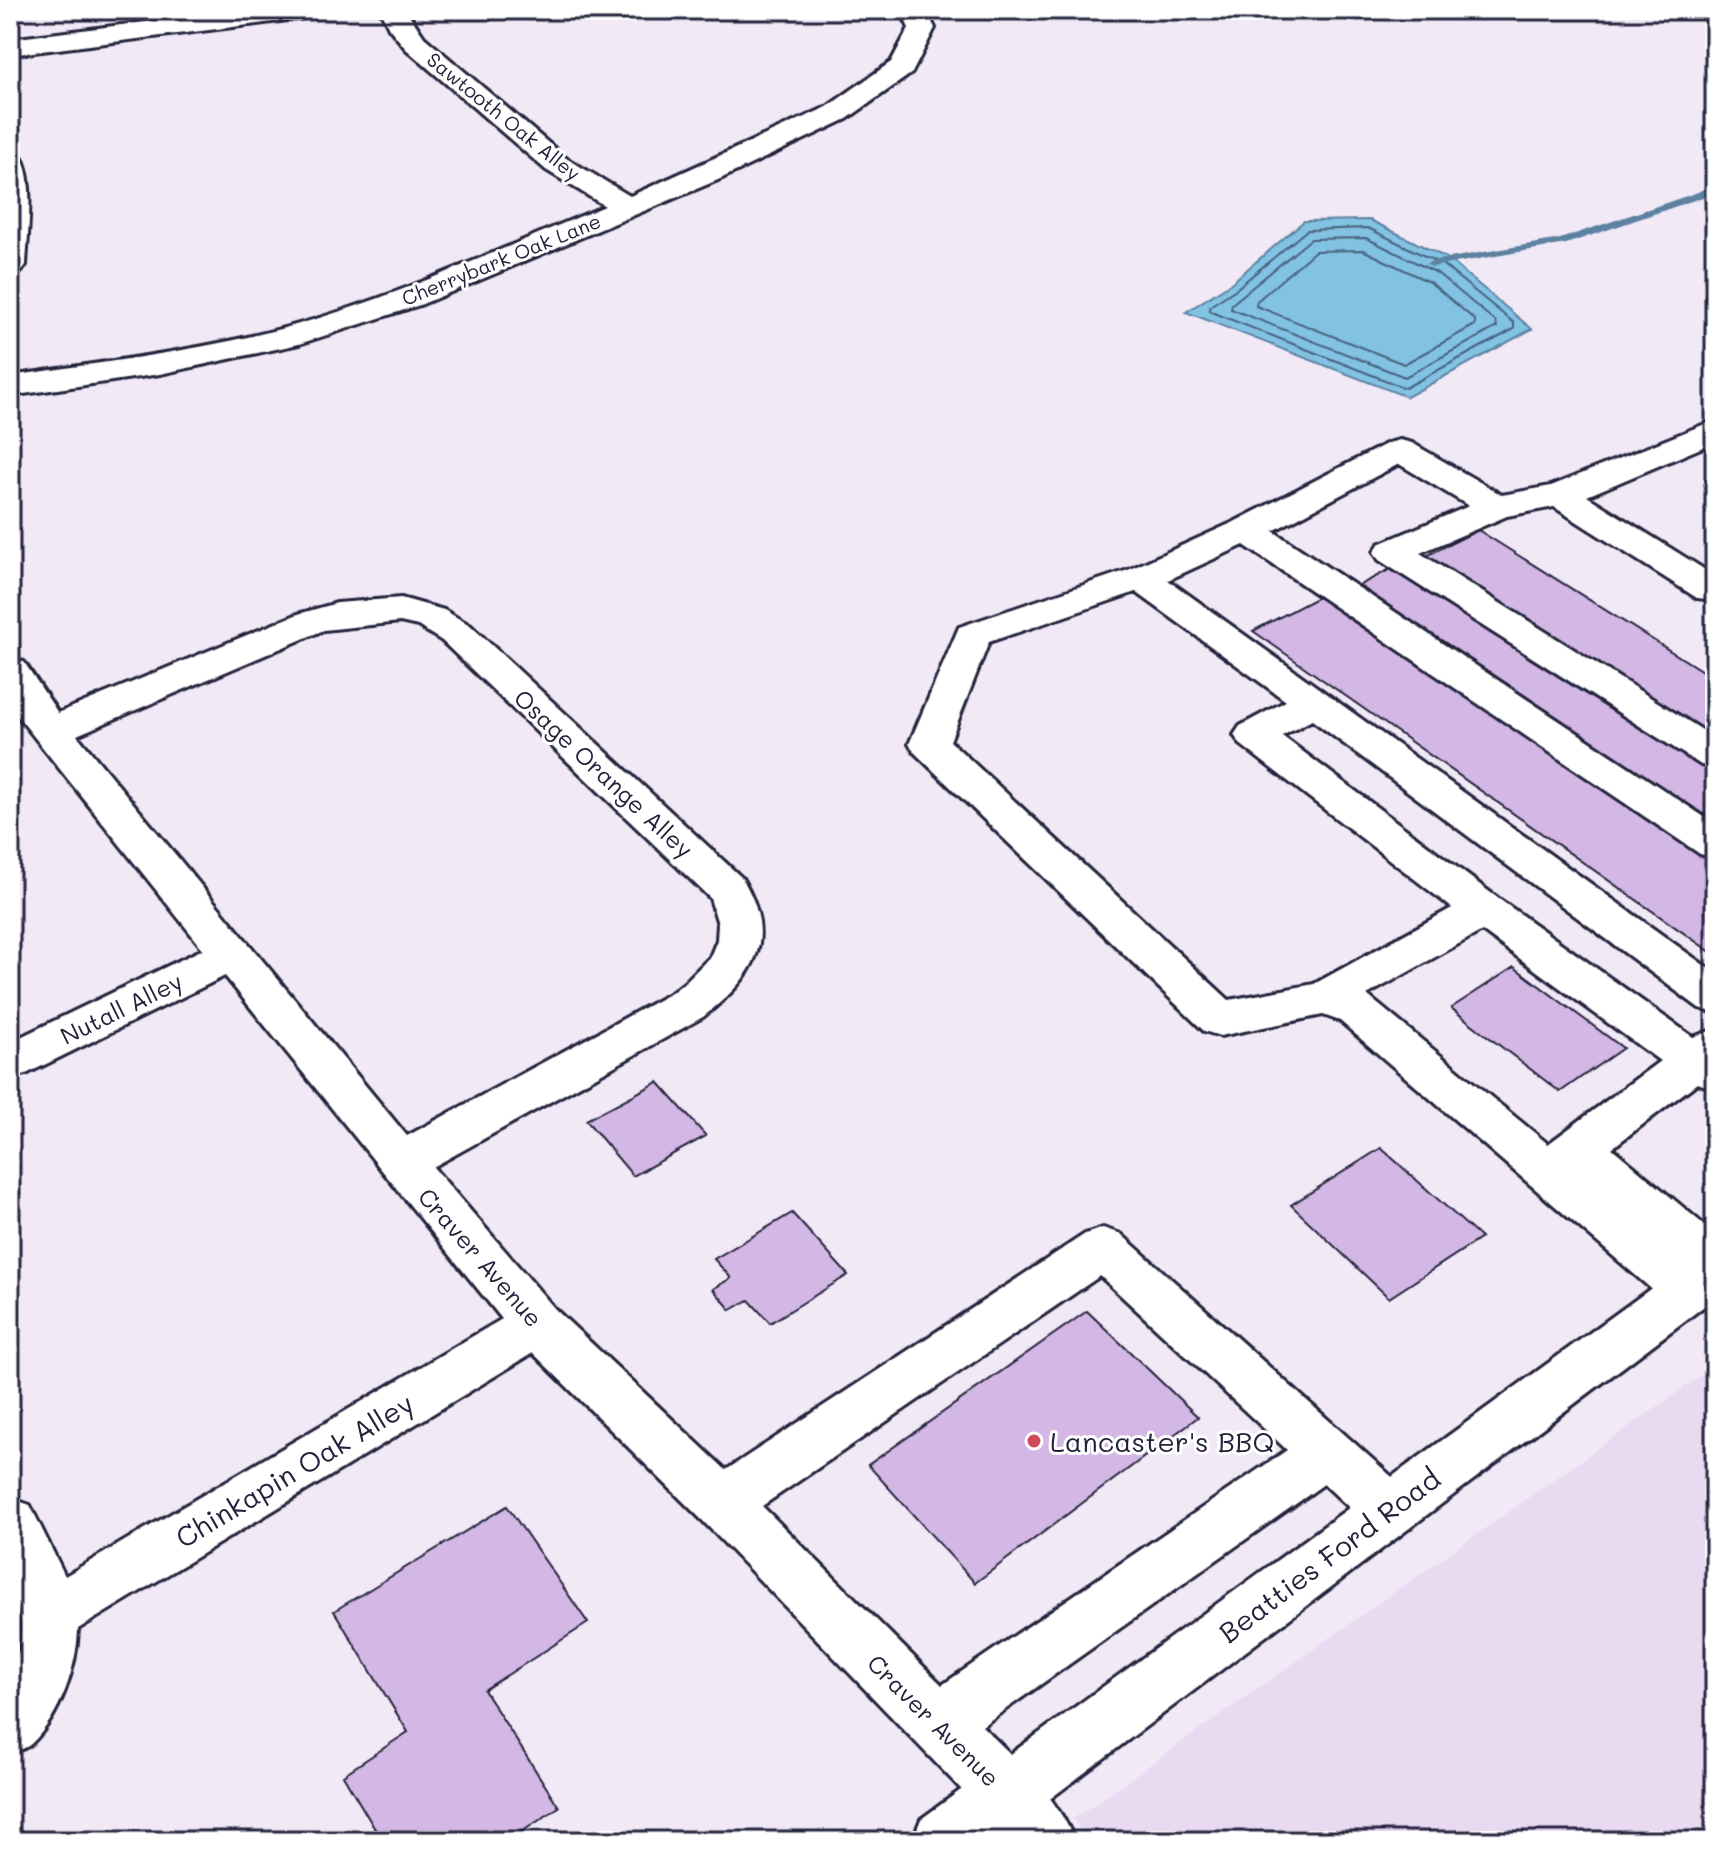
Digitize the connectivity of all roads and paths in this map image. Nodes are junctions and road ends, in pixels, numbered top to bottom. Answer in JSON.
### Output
{"nodes":[{"id":1,"x":304,"y":10,"type":"edge"},
{"id":2,"x":393,"y":10,"type":"edge"},
{"id":3,"x":913,"y":10,"type":"edge"},
{"id":4,"x":10,"y":47,"type":"edge"},
{"id":5,"x":10,"y":161,"type":"edge"},
{"id":6,"x":628,"y":207,"type":"junction"},
{"id":7,"x":10,"y":265,"type":"edge"},
{"id":8,"x":10,"y":386,"type":"edge"},
{"id":9,"x":1715,"y":430,"type":"edge"},
{"id":10,"x":1560,"y":495,"type":"junction"},
{"id":11,"x":1497,"y":507,"type":"junction"},
{"id":12,"x":1247,"y":530,"type":"junction"},
{"id":13,"x":1392,"y":552,"type":"junction"},
{"id":14,"x":1141,"y":578,"type":"junction"},
{"id":15,"x":1326,"y":583,"type":"junction"},
{"id":16,"x":1715,"y":587,"type":"edge"},
{"id":17,"x":1314,"y":702,"type":"junction"},
{"id":18,"x":25,"y":706,"type":"edge"},
{"id":19,"x":1715,"y":756,"type":"edge"},
{"id":20,"x":1715,"y":844,"type":"edge"},
{"id":21,"x":1484,"y":910,"type":"junction"},
{"id":22,"x":231,"y":954,"type":"junction"},
{"id":23,"x":1715,"y":996,"type":"edge"},
{"id":24,"x":1325,"y":998,"type":"junction"},
{"id":25,"x":1707,"y":1059,"type":"edge"},
{"id":26,"x":10,"y":1062,"type":"edge"},
{"id":27,"x":1562,"y":1160,"type":"junction"},
{"id":28,"x":400,"y":1162,"type":"junction"},
{"id":29,"x":1706,"y":1274,"type":"edge"},
{"id":30,"x":537,"y":1324,"type":"junction"},
{"id":31,"x":1327,"y":1452,"type":"junction"},
{"id":32,"x":722,"y":1503,"type":"junction"},
{"id":33,"x":1390,"y":1510,"type":"junction"},
{"id":34,"x":10,"y":1523,"type":"edge"},
{"id":35,"x":51,"y":1615,"type":"junction"},
{"id":36,"x":937,"y":1723,"type":"junction"},
{"id":37,"x":10,"y":1725,"type":"edge"},
{"id":38,"x":1008,"y":1794,"type":"junction"},
{"id":39,"x":943,"y":1841,"type":"edge"},
{"id":40,"x":1044,"y":1841,"type":"edge"}],
"edges":[{"from":1,"to":4,"type":"street"},
{"from":2,"to":6,"type":"street","name":"Sawtooth Oak Alley"},
{"from":3,"to":6,"type":"street","name":"Cherrybark Oak Lane"},
{"from":5,"to":7,"type":"street"},
{"from":6,"to":8,"type":"street","name":"Cherrybark Oak Lane"},
{"from":9,"to":10,"type":"street"},
{"from":10,"to":11,"type":"street"},
{"from":10,"to":16,"type":"street"},
{"from":11,"to":12,"type":"street"},
{"from":11,"to":13,"type":"street"},
{"from":12,"to":14,"type":"street"},
{"from":12,"to":15,"type":"street"},
{"from":13,"to":15,"type":"street"},
{"from":13,"to":19,"type":"street"},
{"from":14,"to":17,"type":"street"},
{"from":14,"to":24,"type":"street"},
{"from":15,"to":20,"type":"street"},
{"from":17,"to":21,"type":"street"},
{"from":17,"to":23,"type":"street"},
{"from":18,"to":22,"type":"street","name":"Craver Avenue"},
{"from":18,"to":28,"type":"street","name":"Osage Orange Alley"},
{"from":21,"to":24,"type":"street"},
{"from":21,"to":25,"type":"street"},
{"from":22,"to":26,"type":"street","name":"Nutall Alley"},
{"from":22,"to":28,"type":"street","name":"Craver Avenue"},
{"from":24,"to":27,"type":"street"},
{"from":25,"to":27,"type":"street"},
{"from":27,"to":29,"type":"street"},
{"from":28,"to":30,"type":"street","name":"Craver Avenue"},
{"from":29,"to":33,"type":"street","name":"Beatties Ford Road"},
{"from":30,"to":32,"type":"street","name":"Craver Avenue"},
{"from":30,"to":35,"type":"street","name":"Chinkapin Oak Alley"},
{"from":31,"to":32,"type":"street"},
{"from":31,"to":33,"type":"street"},
{"from":31,"to":36,"type":"street"},
{"from":32,"to":36,"type":"street","name":"Craver Avenue"},
{"from":33,"to":38,"type":"street","name":"Beatties Ford Road"},
{"from":34,"to":35,"type":"street"},
{"from":35,"to":37,"type":"street"},
{"from":36,"to":38,"type":"street","name":"Craver Avenue"},
{"from":38,"to":39,"type":"street","name":"Beatties Ford Road"},
{"from":38,"to":40,"type":"street","name":"Craver Avenue"}]}
